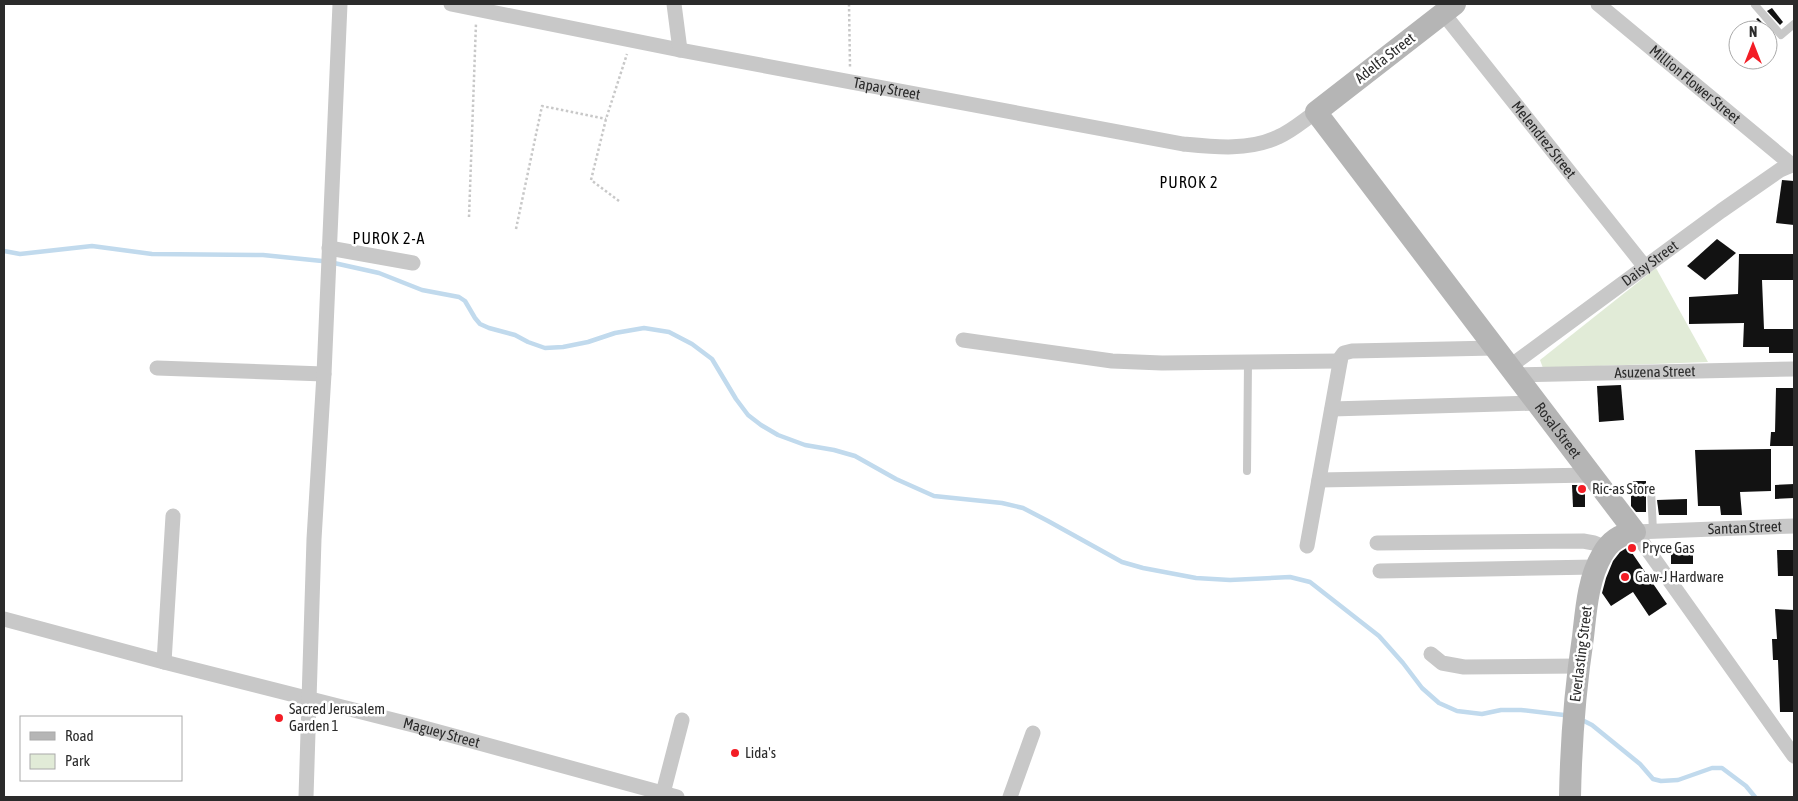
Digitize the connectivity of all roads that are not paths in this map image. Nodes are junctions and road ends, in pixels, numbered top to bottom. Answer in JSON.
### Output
{"nodes":[{"id":1,"x":340,"y":4,"type":"edge"},
{"id":2,"x":451,"y":4,"type":"edge"},
{"id":3,"x":674,"y":4,"type":"edge"},
{"id":4,"x":1598,"y":4,"type":"edge"},
{"id":5,"x":1756,"y":4,"type":"edge"},
{"id":6,"x":1449,"y":8,"type":"edge"},
{"id":7,"x":1794,"y":24,"type":"edge"},
{"id":8,"x":680,"y":50,"type":"junction"},
{"id":9,"x":1316,"y":112,"type":"junction"},
{"id":10,"x":1793,"y":164,"type":"edge"},
{"id":11,"x":329,"y":248,"type":"junction"},
{"id":12,"x":413,"y":263,"type":"dead end"},
{"id":13,"x":1645,"y":267,"type":"junction"},
{"id":14,"x":963,"y":340,"type":"dead end"},
{"id":15,"x":1495,"y":348,"type":"junction"},
{"id":16,"x":1248,"y":362,"type":"junction"},
{"id":17,"x":1340,"y":362,"type":"junction"},
{"id":18,"x":157,"y":368,"type":"dead end"},
{"id":19,"x":1794,"y":369,"type":"edge"},
{"id":20,"x":1513,"y":371,"type":"junction"},
{"id":21,"x":324,"y":374,"type":"junction"},
{"id":22,"x":1537,"y":403,"type":"junction"},
{"id":23,"x":1332,"y":409,"type":"junction"},
{"id":24,"x":1247,"y":471,"type":"dead end"},
{"id":25,"x":1591,"y":475,"type":"junction"},
{"id":26,"x":1319,"y":480,"type":"junction"},
{"id":27,"x":1651,"y":490,"type":"dead end"},
{"id":28,"x":173,"y":516,"type":"dead end"},
{"id":29,"x":1794,"y":526,"type":"edge"},
{"id":30,"x":1644,"y":531,"type":"junction"},
{"id":31,"x":1377,"y":543,"type":"dead end"},
{"id":32,"x":1306,"y":546,"type":"dead end"},
{"id":33,"x":1601,"y":557,"type":"junction"},
{"id":34,"x":1380,"y":571,"type":"dead end"},
{"id":35,"x":4,"y":619,"type":"edge"},
{"id":36,"x":1431,"y":654,"type":"dead end"},
{"id":37,"x":164,"y":662,"type":"junction"},
{"id":38,"x":1579,"y":666,"type":"junction"},
{"id":39,"x":310,"y":700,"type":"junction"},
{"id":40,"x":682,"y":720,"type":"dead end"},
{"id":41,"x":1033,"y":733,"type":"dead end"},
{"id":42,"x":1794,"y":756,"type":"edge"},
{"id":43,"x":632,"y":791,"type":"edge"},
{"id":44,"x":670,"y":795,"type":"edge"},
{"id":45,"x":306,"y":797,"type":"edge"},
{"id":46,"x":1010,"y":797,"type":"edge"},
{"id":47,"x":1570,"y":797,"type":"edge"}],
"edges":[{"from":1,"to":11,"type":"street"},
{"from":2,"to":8,"type":"street","name":"Tapay Street"},
{"from":3,"to":8,"type":"street"},
{"from":4,"to":10,"type":"street","name":"Million Flower Street"},
{"from":5,"to":7,"type":"lane"},
{"from":6,"to":9,"type":"street","name":"Adelfa Street"},
{"from":6,"to":13,"type":"street","name":"Melendrez Street"},
{"from":8,"to":9,"type":"street","name":"Tapay Street"},
{"from":9,"to":15,"type":"street","name":"Rosal Street"},
{"from":10,"to":13,"type":"street","name":"Daisy Street"},
{"from":11,"to":12,"type":"street"},
{"from":11,"to":21,"type":"street"},
{"from":13,"to":20,"type":"street","name":"Daisy Street"},
{"from":14,"to":16,"type":"street"},
{"from":15,"to":17,"type":"street"},
{"from":15,"to":20,"type":"street","name":"Rosal Street"},
{"from":16,"to":17,"type":"street"},
{"from":16,"to":24,"type":"lane"},
{"from":17,"to":23,"type":"street"},
{"from":18,"to":21,"type":"street"},
{"from":19,"to":20,"type":"street","name":"Asuzena Street"},
{"from":20,"to":22,"type":"street","name":"Rosal Street"},
{"from":21,"to":39,"type":"street"},
{"from":22,"to":23,"type":"street"},
{"from":22,"to":25,"type":"street","name":"Rosal Street"},
{"from":23,"to":26,"type":"street"},
{"from":25,"to":26,"type":"street"},
{"from":25,"to":30,"type":"street","name":"Rosal Street"},
{"from":26,"to":32,"type":"street"},
{"from":27,"to":30,"type":"lane"},
{"from":28,"to":37,"type":"street"},
{"from":29,"to":30,"type":"street","name":"Santan Street"},
{"from":30,"to":33,"type":"street"},
{"from":30,"to":42,"type":"street","name":"Rosal Street"},
{"from":31,"to":33,"type":"street"},
{"from":33,"to":34,"type":"street"},
{"from":33,"to":38,"type":"street","name":"Everlasting Street"},
{"from":35,"to":37,"type":"street","name":"Maguey Street"},
{"from":36,"to":38,"type":"street"},
{"from":37,"to":39,"type":"street","name":"Maguey Street"},
{"from":38,"to":47,"type":"street","name":"Everlasting Street"},
{"from":39,"to":43,"type":"street","name":"Maguey Street"},
{"from":39,"to":45,"type":"street"},
{"from":40,"to":44,"type":"street"},
{"from":41,"to":46,"type":"street"},
{"from":43,"to":44,"type":"street","name":"Maguey Street"}]}
